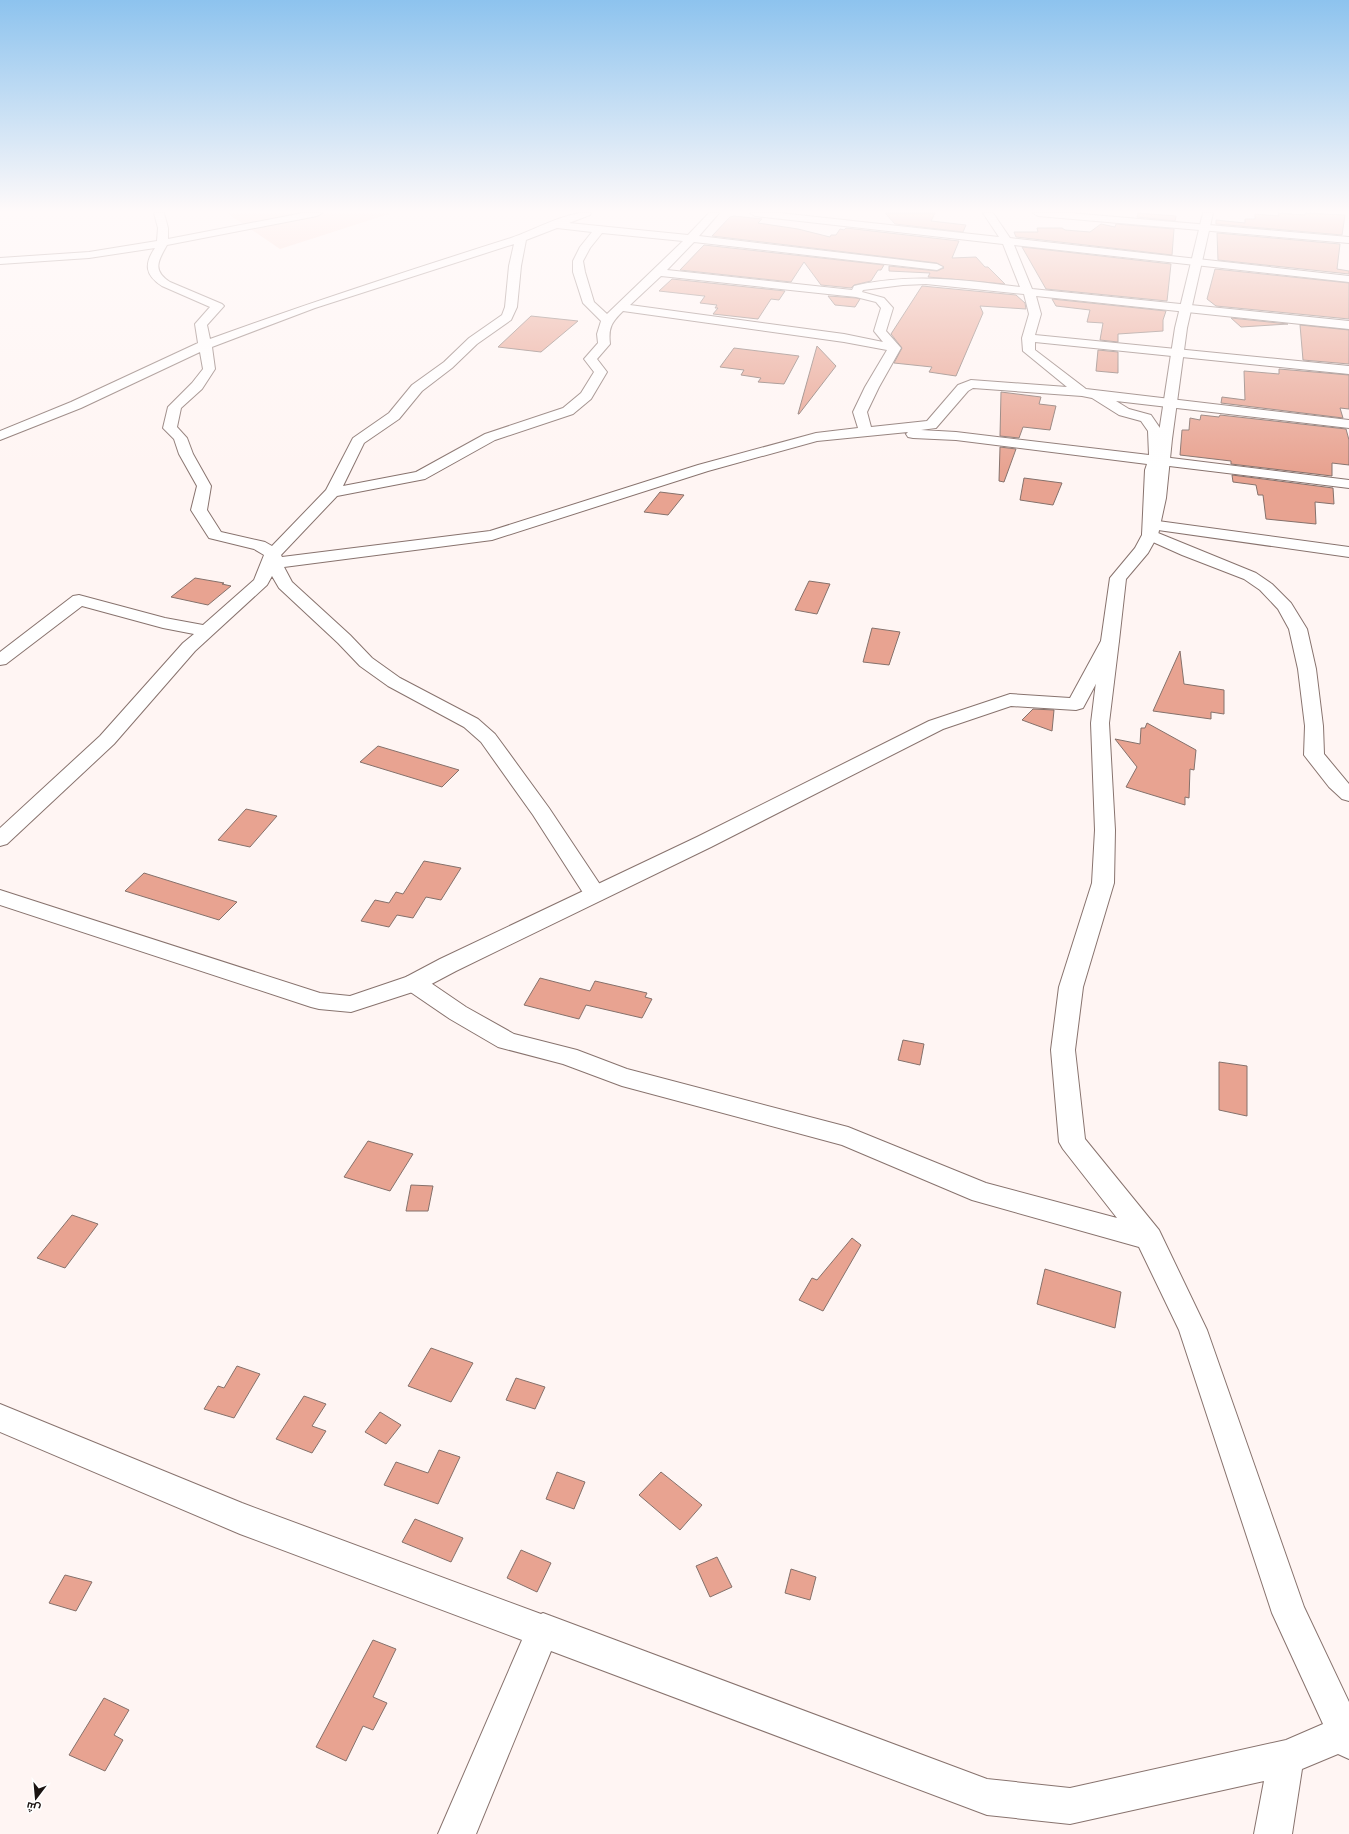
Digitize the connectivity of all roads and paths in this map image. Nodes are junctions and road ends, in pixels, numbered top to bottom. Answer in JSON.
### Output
{"nodes":[{"id":1,"x":201,"y":299,"type":"edge"},
{"id":2,"x":334,"y":299,"type":"edge"},
{"id":3,"x":512,"y":299,"type":"edge"},
{"id":4,"x":588,"y":299,"type":"edge"},
{"id":5,"x":629,"y":299,"type":"edge"},
{"id":6,"x":874,"y":299,"type":"edge"},
{"id":7,"x":1030,"y":299,"type":"edge"},
{"id":8,"x":1093,"y":299,"type":"edge"},
{"id":9,"x":1188,"y":299,"type":"edge"},
{"id":10,"x":620,"y":307,"type":"junction"},
{"id":11,"x":1186,"y":308,"type":"junction"},
{"id":12,"x":607,"y":320,"type":"junction"},
{"id":13,"x":1349,"y":325,"type":"edge"},
{"id":14,"x":1028,"y":338,"type":"junction"},
{"id":15,"x":203,"y":346,"type":"junction"},
{"id":16,"x":895,"y":348,"type":"junction"},
{"id":17,"x":1178,"y":352,"type":"junction"},
{"id":18,"x":1349,"y":370,"type":"edge"},
{"id":19,"x":1089,"y":393,"type":"junction"},
{"id":20,"x":1170,"y":403,"type":"junction"},
{"id":21,"x":1349,"y":424,"type":"edge"},
{"id":22,"x":866,"y":432,"type":"junction"},
{"id":23,"x":0,"y":436,"type":"edge"},
{"id":24,"x":1159,"y":461,"type":"junction"},
{"id":25,"x":1349,"y":484,"type":"edge"},
{"id":26,"x":332,"y":492,"type":"junction"},
{"id":27,"x":1151,"y":530,"type":"junction"},
{"id":28,"x":1349,"y":552,"type":"edge"},
{"id":29,"x":272,"y":560,"type":"junction"},
{"id":30,"x":207,"y":631,"type":"junction"},
{"id":31,"x":1110,"y":641,"type":"junction"},
{"id":32,"x":0,"y":660,"type":"edge"},
{"id":33,"x":1349,"y":794,"type":"edge"},
{"id":34,"x":0,"y":839,"type":"edge"},
{"id":35,"x":595,"y":894,"type":"junction"},
{"id":36,"x":0,"y":897,"type":"edge"},
{"id":37,"x":414,"y":983,"type":"junction"},
{"id":38,"x":1149,"y":1238,"type":"junction"},
{"id":39,"x":0,"y":1418,"type":"edge"},
{"id":40,"x":543,"y":1630,"type":"junction"},
{"id":41,"x":1347,"y":1737,"type":"edge"},
{"id":42,"x":1286,"y":1758,"type":"junction"},
{"id":43,"x":456,"y":1834,"type":"edge"},
{"id":44,"x":1273,"y":1834,"type":"edge"}],
"edges":[{"from":1,"to":15,"type":"street"},
{"from":2,"to":15,"type":"street"},
{"from":3,"to":26,"type":"street"},
{"from":4,"to":12,"type":"street"},
{"from":5,"to":10,"type":"street"},
{"from":6,"to":16,"type":"street"},
{"from":7,"to":14,"type":"street"},
{"from":8,"to":11,"type":"street"},
{"from":9,"to":11,"type":"street"},
{"from":10,"to":12,"type":"street"},
{"from":10,"to":16,"type":"street"},
{"from":11,"to":13,"type":"street"},
{"from":11,"to":17,"type":"street"},
{"from":12,"to":26,"type":"street"},
{"from":14,"to":17,"type":"street"},
{"from":14,"to":19,"type":"street"},
{"from":15,"to":23,"type":"street"},
{"from":15,"to":29,"type":"street"},
{"from":16,"to":22,"type":"street"},
{"from":17,"to":18,"type":"street"},
{"from":17,"to":20,"type":"street"},
{"from":19,"to":20,"type":"street"},
{"from":19,"to":22,"type":"street"},
{"from":19,"to":24,"type":"street"},
{"from":20,"to":21,"type":"street"},
{"from":20,"to":24,"type":"street"},
{"from":22,"to":24,"type":"street"},
{"from":22,"to":29,"type":"street"},
{"from":24,"to":25,"type":"street"},
{"from":24,"to":27,"type":"street"},
{"from":26,"to":29,"type":"street"},
{"from":27,"to":28,"type":"street"},
{"from":27,"to":31,"type":"street"},
{"from":27,"to":33,"type":"street"},
{"from":29,"to":30,"type":"street"},
{"from":29,"to":35,"type":"street"},
{"from":30,"to":32,"type":"street"},
{"from":30,"to":34,"type":"street"},
{"from":31,"to":35,"type":"street"},
{"from":31,"to":38,"type":"street"},
{"from":35,"to":37,"type":"street"},
{"from":36,"to":37,"type":"street"},
{"from":37,"to":38,"type":"street"},
{"from":38,"to":41,"type":"street"},
{"from":39,"to":40,"type":"street"},
{"from":40,"to":42,"type":"street"},
{"from":40,"to":43,"type":"street"},
{"from":41,"to":42,"type":"street"},
{"from":42,"to":44,"type":"street"}]}
